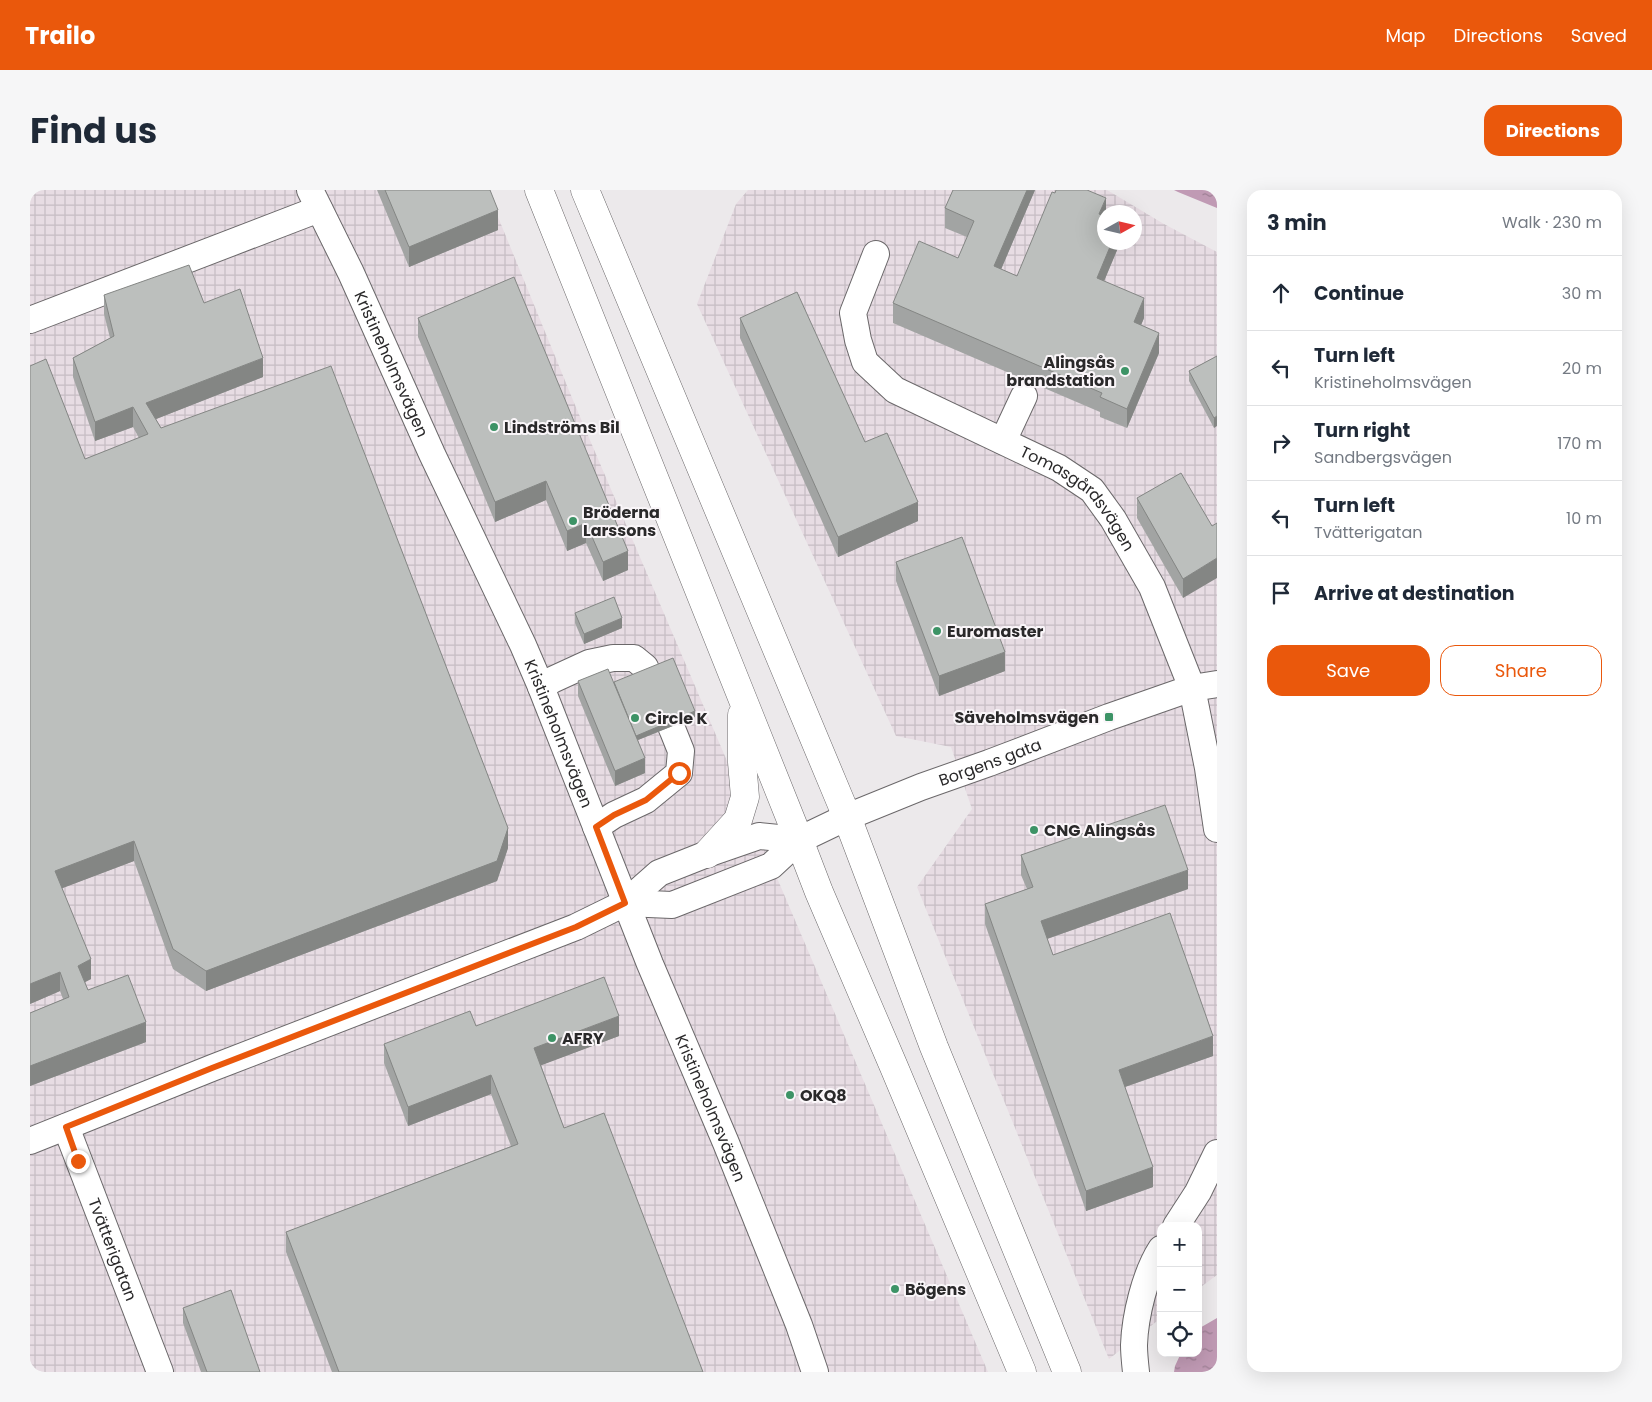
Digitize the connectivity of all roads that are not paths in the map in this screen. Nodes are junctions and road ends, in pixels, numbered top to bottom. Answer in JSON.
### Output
{"nodes":[{"id":1,"x":539,"y":190,"type":"edge"},
{"id":2,"x":586,"y":190,"type":"edge"},
{"id":3,"x":315,"y":200,"type":"edge"},
{"id":4,"x":876,"y":254,"type":"dead end"},
{"id":5,"x":30,"y":320,"type":"edge"},
{"id":6,"x":1024,"y":396,"type":"dead end"},
{"id":7,"x":1003,"y":441,"type":"junction"},
{"id":8,"x":1205,"y":686,"type":"edge"},
{"id":9,"x":541,"y":687,"type":"junction"},
{"id":10,"x":742,"y":698,"type":"junction"},
{"id":11,"x":847,"y":817,"type":"junction"},
{"id":12,"x":596,"y":827,"type":"junction"},
{"id":13,"x":1217,"y":829,"type":"edge"},
{"id":14,"x":799,"y":840,"type":"junction"},
{"id":15,"x":707,"y":854,"type":"junction"},
{"id":16,"x":625,"y":903,"type":"junction"},
{"id":17,"x":66,"y":1127,"type":"junction"},
{"id":18,"x":30,"y":1141,"type":"edge"},
{"id":19,"x":1217,"y":1153,"type":"edge"},
{"id":20,"x":1179,"y":1222,"type":"edge"},
{"id":21,"x":1157,"y":1255,"type":"edge"},
{"id":22,"x":160,"y":1372,"type":"edge"},
{"id":23,"x":815,"y":1372,"type":"edge"},
{"id":24,"x":1022,"y":1372,"type":"edge"},
{"id":25,"x":1067,"y":1372,"type":"edge"},
{"id":26,"x":1136,"y":1372,"type":"edge"}],
"edges":[{"from":1,"to":10,"type":"highway"},
{"from":2,"to":11,"type":"highway"},
{"from":3,"to":5,"type":"street"},
{"from":3,"to":9,"type":"street","name":"Kristineholmsvägen"},
{"from":4,"to":7,"type":"street","name":"Tomasgårdsvägen"},
{"from":6,"to":7,"type":"street"},
{"from":7,"to":8,"type":"street","name":"Tomasgårdsvägen"},
{"from":8,"to":11,"type":"street","name":"Borgens gata"},
{"from":8,"to":13,"type":"street","name":"Tomasgårdsvägen"},
{"from":9,"to":12,"type":"street","name":"Kristineholmsvägen"},
{"from":9,"to":12,"type":"street"},
{"from":10,"to":14,"type":"highway"},
{"from":10,"to":15,"type":"highway"},
{"from":11,"to":14,"type":"street","name":"Borgens gata"},
{"from":11,"to":25,"type":"highway"},
{"from":12,"to":16,"type":"street","name":"Kristineholmsvägen"},
{"from":14,"to":15,"type":"street"},
{"from":14,"to":16,"type":"street"},
{"from":14,"to":24,"type":"highway"},
{"from":15,"to":16,"type":"street"},
{"from":16,"to":17,"type":"street"},
{"from":16,"to":23,"type":"street","name":"Kristineholmsvägen"},
{"from":17,"to":18,"type":"street"},
{"from":17,"to":22,"type":"street","name":"Tvätterigatan"},
{"from":19,"to":20,"type":"street"},
{"from":21,"to":26,"type":"street"}]}
